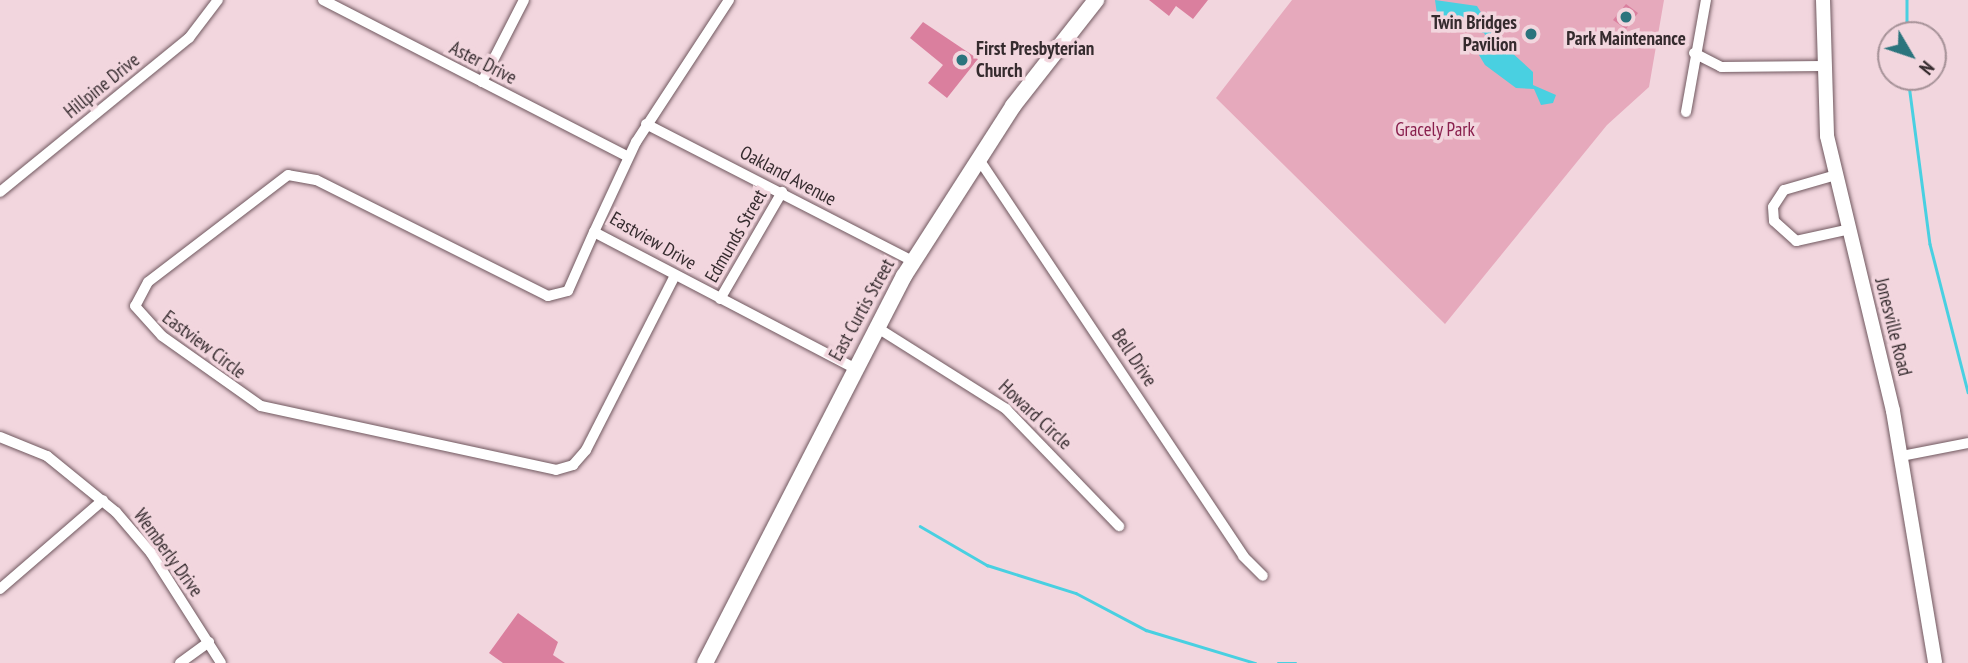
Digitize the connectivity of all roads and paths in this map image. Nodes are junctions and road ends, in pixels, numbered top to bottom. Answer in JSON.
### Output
{"nodes":[{"id":1,"x":218,"y":0,"type":"edge"},
{"id":2,"x":323,"y":0,"type":"edge"},
{"id":3,"x":524,"y":0,"type":"edge"},
{"id":4,"x":729,"y":0,"type":"edge"},
{"id":5,"x":1096,"y":0,"type":"edge"},
{"id":6,"x":1706,"y":0,"type":"edge"},
{"id":7,"x":1823,"y":0,"type":"edge"},
{"id":8,"x":336,"y":3,"type":"edge"},
{"id":9,"x":1694,"y":53,"type":"junction"},
{"id":10,"x":1823,"y":66,"type":"junction"},
{"id":11,"x":482,"y":82,"type":"junction"},
{"id":12,"x":1686,"y":112,"type":"dead end"},
{"id":13,"x":646,"y":124,"type":"junction"},
{"id":14,"x":628,"y":157,"type":"junction"},
{"id":15,"x":978,"y":158,"type":"junction"},
{"id":16,"x":1836,"y":175,"type":"junction"},
{"id":17,"x":0,"y":192,"type":"edge"},
{"id":18,"x":782,"y":192,"type":"junction"},
{"id":19,"x":1850,"y":229,"type":"junction"},
{"id":20,"x":594,"y":232,"type":"junction"},
{"id":21,"x":913,"y":261,"type":"junction"},
{"id":22,"x":675,"y":275,"type":"junction"},
{"id":23,"x":720,"y":299,"type":"junction"},
{"id":24,"x":876,"y":327,"type":"junction"},
{"id":25,"x":854,"y":368,"type":"junction"},
{"id":26,"x":0,"y":437,"type":"edge"},
{"id":27,"x":1968,"y":443,"type":"edge"},
{"id":28,"x":1902,"y":456,"type":"junction"},
{"id":29,"x":103,"y":500,"type":"junction"},
{"id":30,"x":1119,"y":526,"type":"dead end"},
{"id":31,"x":1263,"y":576,"type":"dead end"},
{"id":32,"x":0,"y":589,"type":"edge"},
{"id":33,"x":209,"y":642,"type":"junction"},
{"id":34,"x":180,"y":663,"type":"edge"},
{"id":35,"x":221,"y":663,"type":"edge"},
{"id":36,"x":705,"y":663,"type":"edge"},
{"id":37,"x":1935,"y":663,"type":"edge"}],
"edges":[{"from":1,"to":17,"type":"street","name":"Hillpine Drive"},
{"from":2,"to":8,"type":"street","name":"Aster Drive"},
{"from":3,"to":11,"type":"street"},
{"from":4,"to":13,"type":"street","name":"Eastview Drive"},
{"from":5,"to":15,"type":"main road","name":"East Curtis Street"},
{"from":6,"to":9,"type":"street"},
{"from":7,"to":10,"type":"street","name":"Jonesville Road"},
{"from":8,"to":11,"type":"street","name":"Aster Drive"},
{"from":9,"to":10,"type":"street"},
{"from":9,"to":12,"type":"street"},
{"from":10,"to":16,"type":"street","name":"Jonesville Road"},
{"from":11,"to":14,"type":"street","name":"Aster Drive"},
{"from":13,"to":14,"type":"street","name":"Eastview Drive"},
{"from":13,"to":18,"type":"street","name":"Oakland Avenue"},
{"from":14,"to":20,"type":"street","name":"Eastview Drive"},
{"from":15,"to":21,"type":"main road","name":"East Curtis Street"},
{"from":15,"to":31,"type":"street","name":"Bell Drive"},
{"from":16,"to":19,"type":"street","name":"Jonesville Road"},
{"from":16,"to":19,"type":"street"},
{"from":18,"to":21,"type":"street","name":"Oakland Avenue"},
{"from":18,"to":23,"type":"street","name":"Edmunds Street"},
{"from":19,"to":28,"type":"street","name":"Jonesville Road"},
{"from":20,"to":22,"type":"street","name":"Eastview Drive"},
{"from":20,"to":22,"type":"street","name":"Eastview Circle"},
{"from":21,"to":24,"type":"main road","name":"East Curtis Street"},
{"from":22,"to":23,"type":"street","name":"Eastview Drive"},
{"from":23,"to":25,"type":"street","name":"Eastview Drive"},
{"from":24,"to":25,"type":"main road","name":"East Curtis Street"},
{"from":24,"to":30,"type":"street","name":"Howard Circle"},
{"from":25,"to":36,"type":"main road","name":"East Curtis Street"},
{"from":26,"to":29,"type":"street","name":"Wemberly Drive"},
{"from":27,"to":28,"type":"street"},
{"from":28,"to":37,"type":"street","name":"Jonesville Road"},
{"from":29,"to":32,"type":"street"},
{"from":29,"to":33,"type":"street","name":"Wemberly Drive"},
{"from":33,"to":34,"type":"street"},
{"from":33,"to":35,"type":"street","name":"Wemberly Drive"}]}
